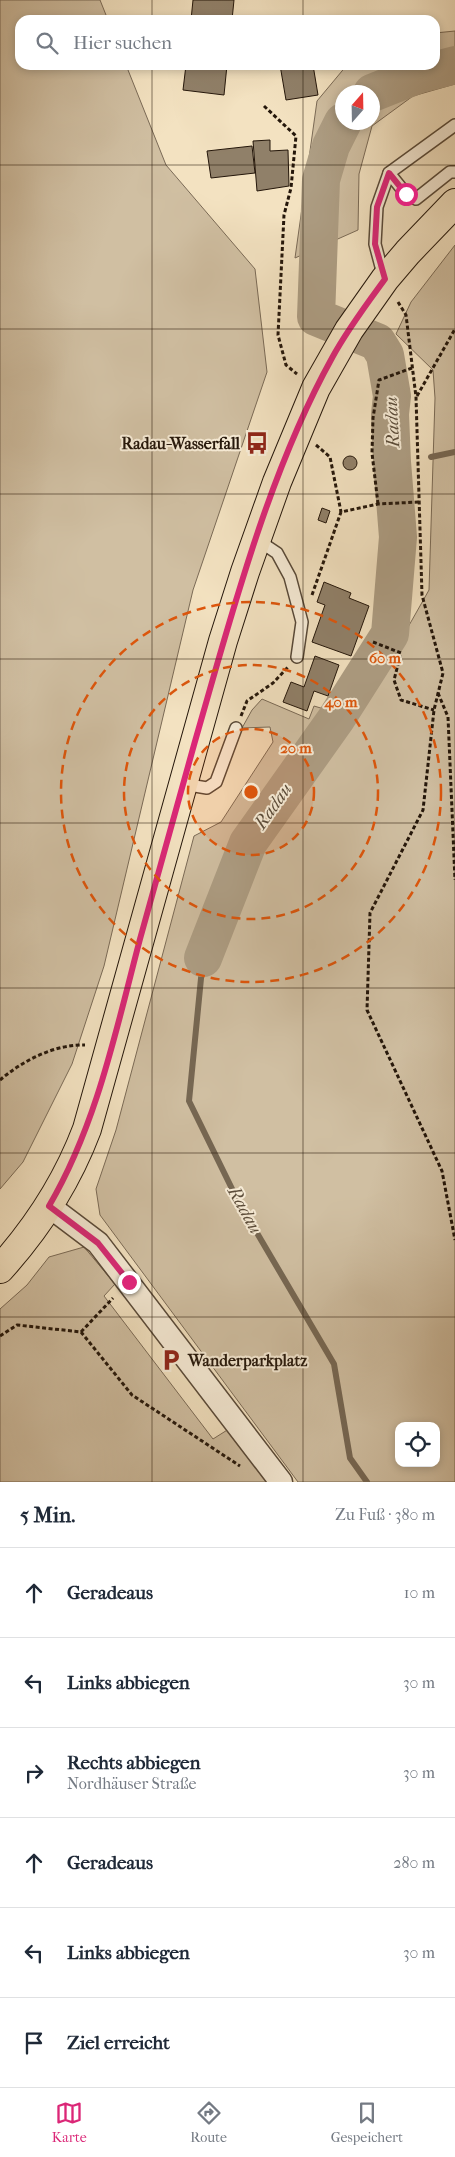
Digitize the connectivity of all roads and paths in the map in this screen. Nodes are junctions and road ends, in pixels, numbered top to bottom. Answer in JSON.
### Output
{"nodes":[{"id":1,"x":264,"y":106,"type":"dead end"},
{"id":2,"x":455,"y":125,"type":"edge"},
{"id":3,"x":455,"y":172,"type":"edge"},
{"id":4,"x":389,"y":173,"type":"junction"},
{"id":5,"x":455,"y":203,"type":"edge"},
{"id":6,"x":385,"y":279,"type":"junction"},
{"id":7,"x":455,"y":328,"type":"edge"},
{"id":8,"x":412,"y":368,"type":"junction"},
{"id":9,"x":316,"y":388,"type":"junction"},
{"id":10,"x":416,"y":397,"type":"junction"},
{"id":11,"x":298,"y":429,"type":"junction"},
{"id":12,"x":419,"y":502,"type":"junction"},
{"id":13,"x":378,"y":504,"type":"junction"},
{"id":14,"x":341,"y":512,"type":"junction"},
{"id":15,"x":256,"y":539,"type":"junction"},
{"id":16,"x":302,"y":622,"type":"junction"},
{"id":17,"x":374,"y":642,"type":"dead end"},
{"id":18,"x":297,"y":657,"type":"joint"},
{"id":19,"x":438,"y":692,"type":"junction"},
{"id":20,"x":434,"y":710,"type":"junction"},
{"id":21,"x":236,"y":728,"type":"joint"},
{"id":22,"x":183,"y":784,"type":"junction"},
{"id":23,"x":455,"y":880,"type":"edge"},
{"id":24,"x":112,"y":1047,"type":"junction"},
{"id":25,"x":0,"y":1080,"type":"edge"},
{"id":26,"x":49,"y":1206,"type":"junction"},
{"id":27,"x":455,"y":1240,"type":"edge"},
{"id":28,"x":0,"y":1269,"type":"edge"},
{"id":29,"x":129,"y":1282,"type":"junction"},
{"id":30,"x":81,"y":1332,"type":"junction"},
{"id":31,"x":0,"y":1336,"type":"edge"},
{"id":32,"x":248,"y":1471,"type":"dead end"},
{"id":33,"x":280,"y":1482,"type":"edge"}],
"edges":[{"from":1,"to":9,"type":"path"},
{"from":2,"to":4,"type":"lane"},
{"from":3,"to":4,"type":"lane"},
{"from":4,"to":6,"type":"lane"},
{"from":5,"to":6,"type":"main road"},
{"from":6,"to":8,"type":"path"},
{"from":6,"to":9,"type":"main road"},
{"from":7,"to":10,"type":"path"},
{"from":8,"to":10,"type":"path"},
{"from":8,"to":13,"type":"path"},
{"from":9,"to":11,"type":"main road"},
{"from":10,"to":12,"type":"path"},
{"from":11,"to":14,"type":"path"},
{"from":11,"to":15,"type":"main road"},
{"from":12,"to":13,"type":"path"},
{"from":12,"to":19,"type":"path"},
{"from":13,"to":14,"type":"path"},
{"from":14,"to":16,"type":"path"},
{"from":15,"to":16,"type":"lane"},
{"from":15,"to":22,"type":"main road"},
{"from":16,"to":18,"type":"lane"},
{"from":17,"to":20,"type":"path"},
{"from":18,"to":21,"type":"path"},
{"from":19,"to":20,"type":"path"},
{"from":19,"to":23,"type":"path"},
{"from":20,"to":27,"type":"path"},
{"from":21,"to":22,"type":"lane"},
{"from":22,"to":24,"type":"main road"},
{"from":24,"to":25,"type":"path"},
{"from":24,"to":26,"type":"main road"},
{"from":26,"to":28,"type":"main road"},
{"from":26,"to":29,"type":"street"},
{"from":29,"to":30,"type":"path"},
{"from":29,"to":33,"type":"street"},
{"from":30,"to":31,"type":"path"},
{"from":30,"to":32,"type":"path"}]}
